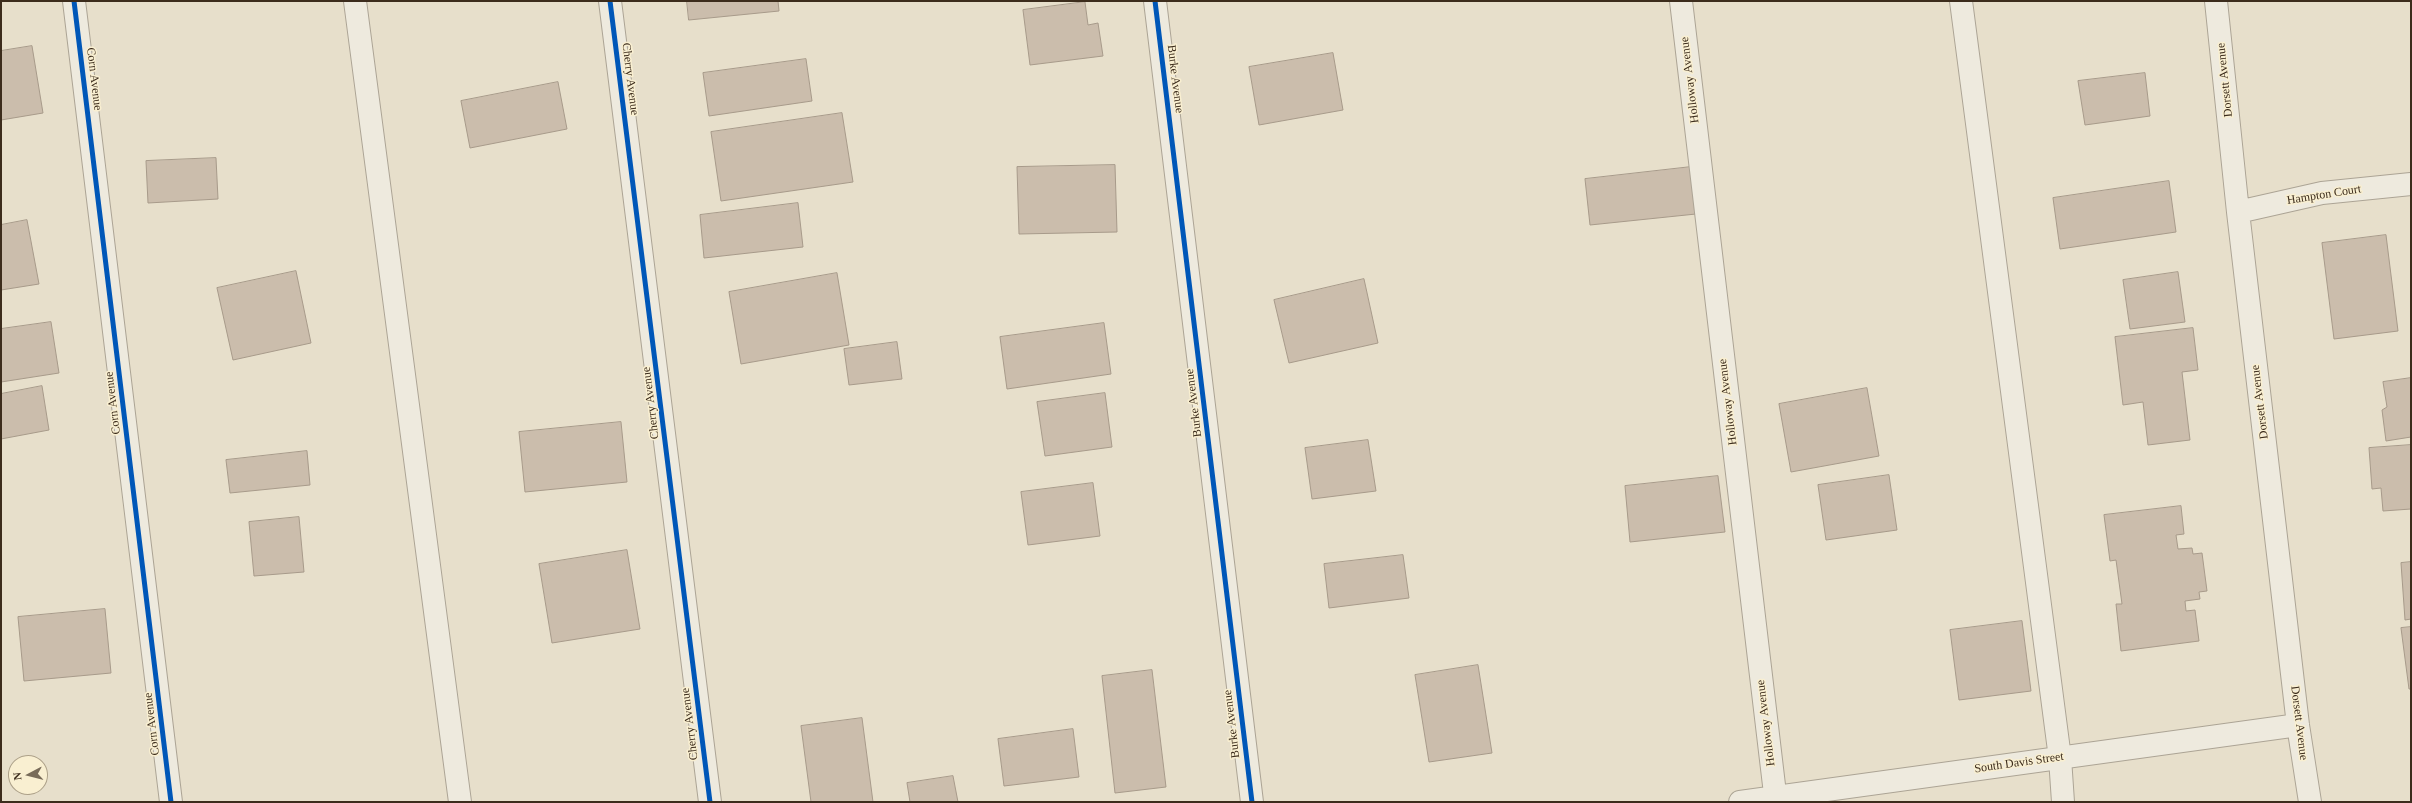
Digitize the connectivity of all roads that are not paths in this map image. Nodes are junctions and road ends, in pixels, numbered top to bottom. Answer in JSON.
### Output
{"nodes":[{"id":1,"x":74,"y":1,"type":"edge"},
{"id":2,"x":355,"y":1,"type":"edge"},
{"id":3,"x":610,"y":1,"type":"edge"},
{"id":4,"x":1155,"y":1,"type":"edge"},
{"id":5,"x":1681,"y":1,"type":"edge"},
{"id":6,"x":1961,"y":1,"type":"edge"},
{"id":7,"x":2216,"y":1,"type":"edge"},
{"id":8,"x":2411,"y":184,"type":"edge"},
{"id":9,"x":2238,"y":212,"type":"junction"},
{"id":10,"x":2298,"y":725,"type":"junction"},
{"id":11,"x":2060,"y":758,"type":"junction"},
{"id":12,"x":1776,"y":800,"type":"edge"},
{"id":13,"x":171,"y":802,"type":"edge"},
{"id":14,"x":460,"y":802,"type":"edge"},
{"id":15,"x":710,"y":802,"type":"edge"},
{"id":16,"x":1252,"y":802,"type":"edge"},
{"id":17,"x":1740,"y":802,"type":"edge"},
{"id":18,"x":2063,"y":802,"type":"edge"},
{"id":19,"x":2310,"y":802,"type":"edge"}],
"edges":[{"from":1,"to":13,"type":"street","name":"Corn Avenue"},
{"from":2,"to":14,"type":"street"},
{"from":3,"to":15,"type":"street","name":"Cherry Avenue"},
{"from":4,"to":16,"type":"street","name":"Burke Avenue"},
{"from":5,"to":12,"type":"street","name":"Holloway Avenue"},
{"from":6,"to":11,"type":"street"},
{"from":7,"to":9,"type":"street","name":"Dorsett Avenue"},
{"from":8,"to":9,"type":"street","name":"Hampton Court"},
{"from":9,"to":10,"type":"street","name":"Dorsett Avenue"},
{"from":10,"to":11,"type":"street","name":"South Davis Street"},
{"from":10,"to":19,"type":"street","name":"Dorsett Avenue"},
{"from":11,"to":12,"type":"street","name":"South Davis Street"},
{"from":11,"to":18,"type":"street"},
{"from":12,"to":17,"type":"street","name":"South Davis Street"}]}
